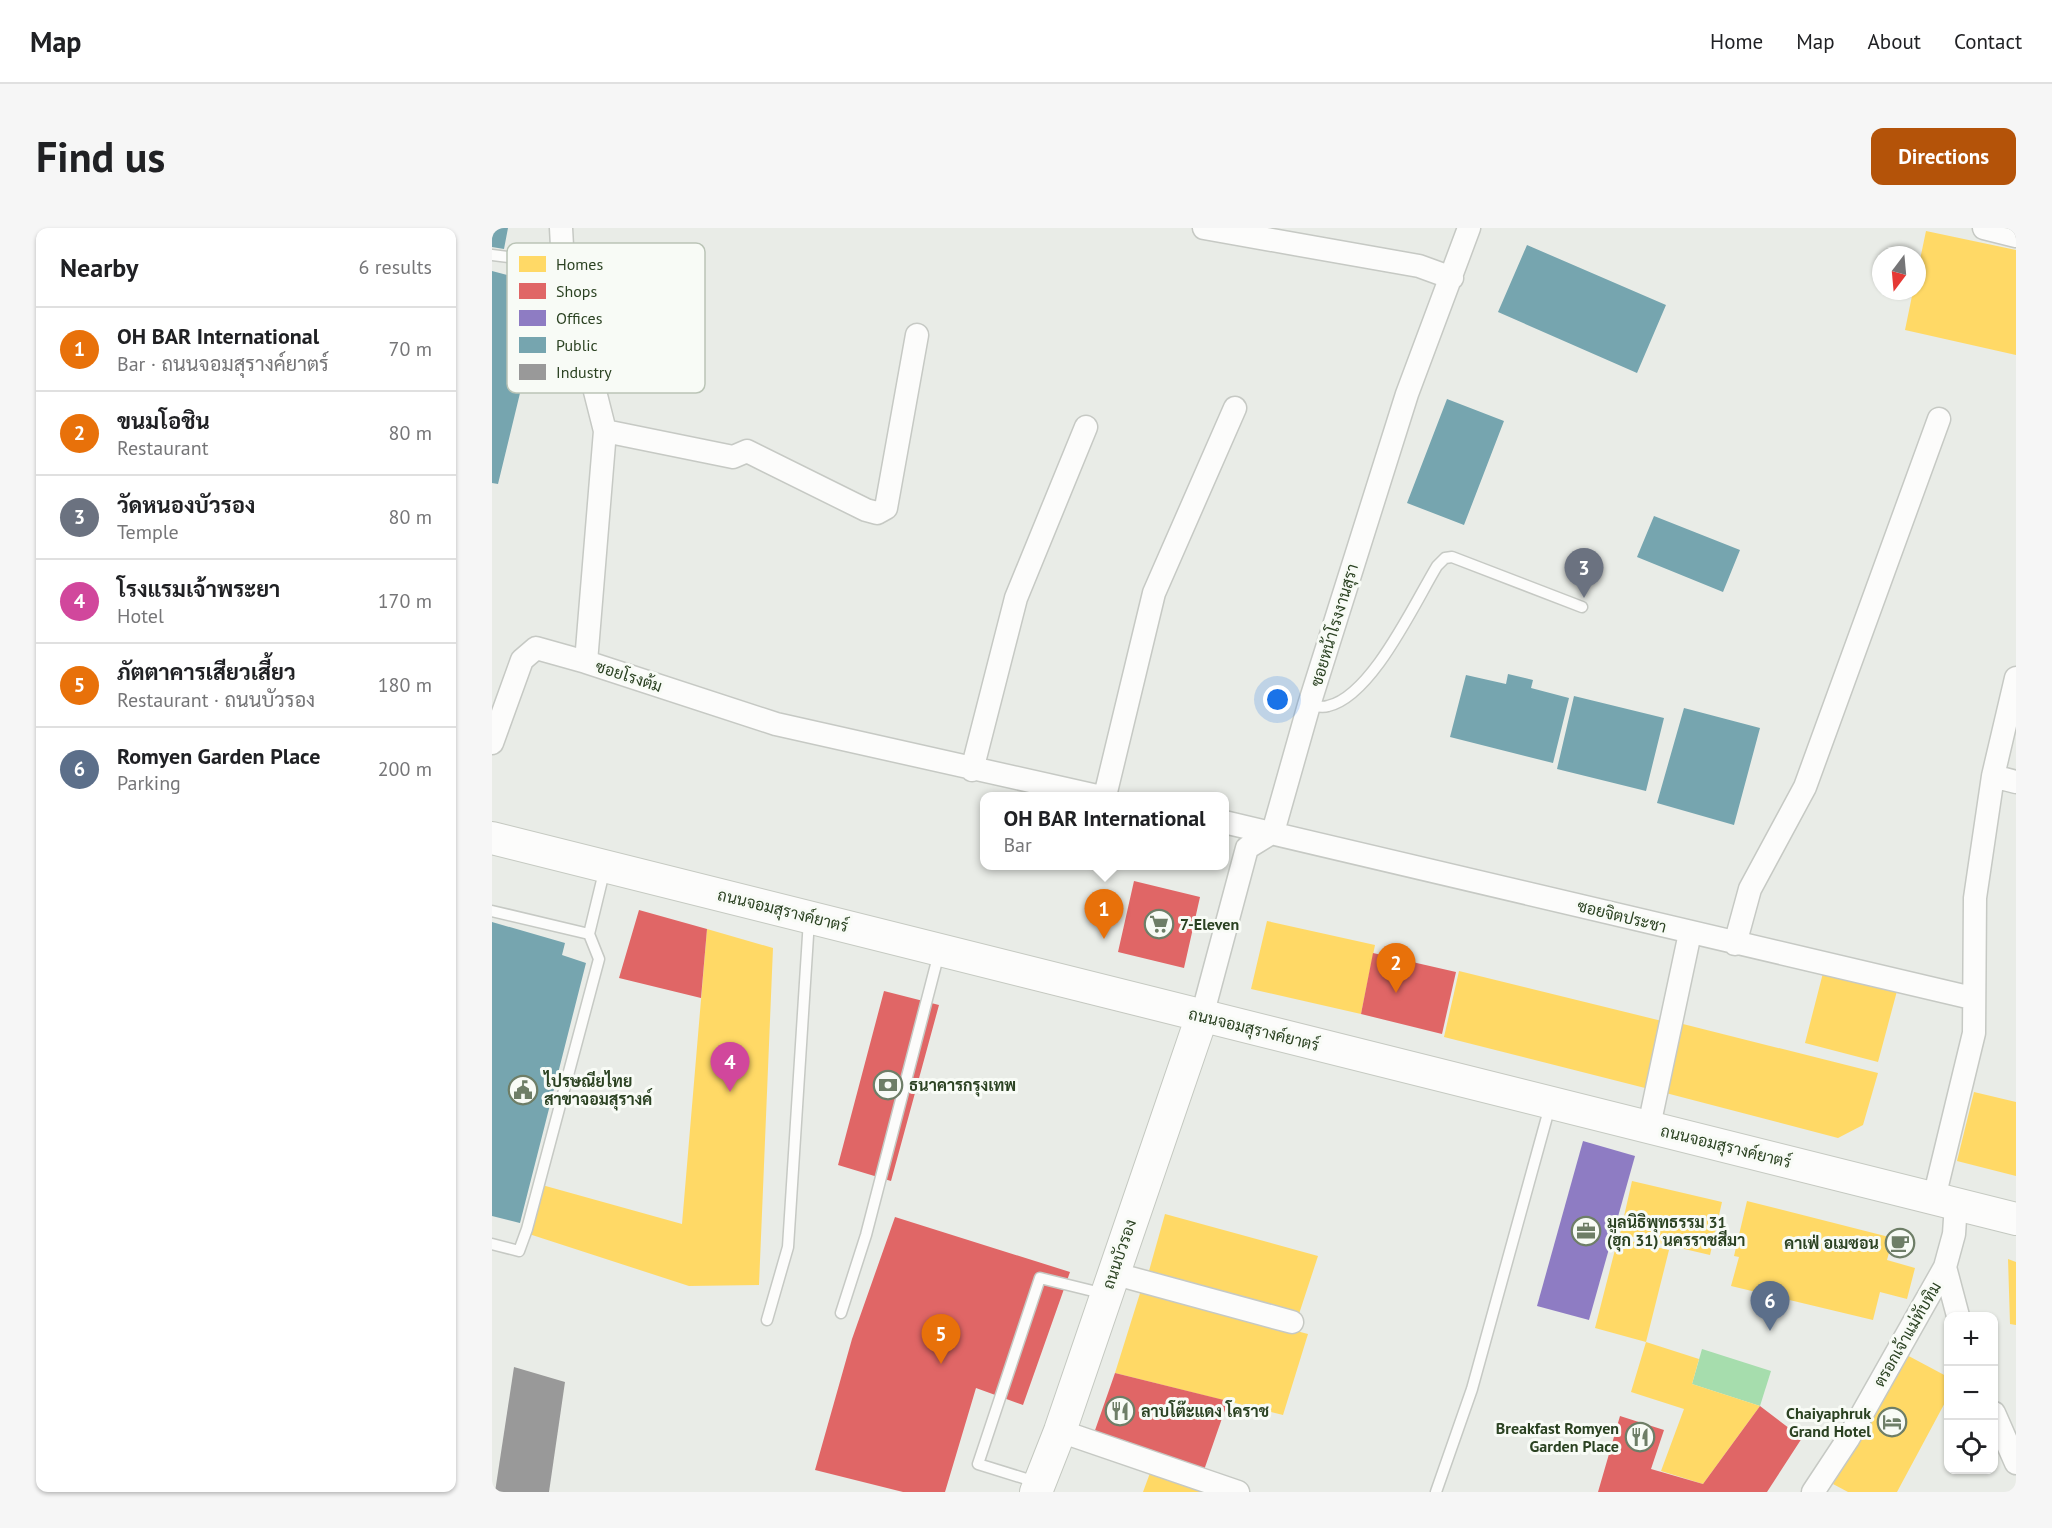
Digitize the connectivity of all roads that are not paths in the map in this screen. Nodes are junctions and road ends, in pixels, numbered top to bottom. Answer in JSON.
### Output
{"nodes":[{"id":1,"x":561,"y":228,"type":"edge"},
{"id":2,"x":1204,"y":228,"type":"edge"},
{"id":3,"x":1469,"y":228,"type":"edge"},
{"id":4,"x":1984,"y":228,"type":"edge"},
{"id":5,"x":2016,"y":236,"type":"edge"},
{"id":6,"x":561,"y":243,"type":"edge"},
{"id":7,"x":492,"y":255,"type":"edge"},
{"id":8,"x":507,"y":257,"type":"edge"},
{"id":9,"x":1452,"y":278,"type":"junction"},
{"id":10,"x":917,"y":335,"type":"dead end"},
{"id":11,"x":595,"y":393,"type":"edge"},
{"id":12,"x":1235,"y":408,"type":"dead end"},
{"id":13,"x":1939,"y":419,"type":"dead end"},
{"id":14,"x":1086,"y":427,"type":"dead end"},
{"id":15,"x":605,"y":431,"type":"junction"},
{"id":16,"x":1582,"y":607,"type":"dead end"},
{"id":17,"x":586,"y":662,"type":"junction"},
{"id":18,"x":2016,"y":678,"type":"edge"},
{"id":19,"x":1309,"y":705,"type":"junction"},
{"id":20,"x":492,"y":743,"type":"edge"},
{"id":21,"x":972,"y":770,"type":"junction"},
{"id":22,"x":1993,"y":776,"type":"junction"},
{"id":23,"x":2016,"y":782,"type":"edge"},
{"id":24,"x":1078,"y":792,"type":"edge"},
{"id":25,"x":1106,"y":792,"type":"edge"},
{"id":26,"x":1229,"y":823,"type":"edge"},
{"id":27,"x":1273,"y":832,"type":"junction"},
{"id":28,"x":492,"y":838,"type":"edge"},
{"id":29,"x":606,"y":865,"type":"junction"},
{"id":30,"x":492,"y":911,"type":"edge"},
{"id":31,"x":809,"y":917,"type":"junction"},
{"id":32,"x":1690,"y":933,"type":"junction"},
{"id":33,"x":589,"y":934,"type":"junction"},
{"id":34,"x":1735,"y":944,"type":"junction"},
{"id":35,"x":940,"y":950,"type":"junction"},
{"id":36,"x":1972,"y":998,"type":"junction"},
{"id":37,"x":1202,"y":1016,"type":"junction"},
{"id":38,"x":1551,"y":1103,"type":"junction"},
{"id":39,"x":1648,"y":1126,"type":"junction"},
{"id":40,"x":1945,"y":1201,"type":"junction"},
{"id":41,"x":2016,"y":1219,"type":"edge"},
{"id":42,"x":492,"y":1244,"type":"edge"},
{"id":43,"x":1945,"y":1268,"type":"junction"},
{"id":44,"x":1108,"y":1284,"type":"junction"},
{"id":45,"x":1957,"y":1312,"type":"edge"},
{"id":46,"x":841,"y":1313,"type":"dead end"},
{"id":47,"x":767,"y":1320,"type":"dead end"},
{"id":48,"x":1292,"y":1322,"type":"dead end"},
{"id":49,"x":1997,"y":1420,"type":"edge"},
{"id":50,"x":1060,"y":1431,"type":"junction"},
{"id":51,"x":2016,"y":1463,"type":"edge"},
{"id":52,"x":1038,"y":1487,"type":"edge"},
{"id":53,"x":1238,"y":1492,"type":"edge"},
{"id":54,"x":1436,"y":1492,"type":"edge"},
{"id":55,"x":1812,"y":1492,"type":"edge"}],
"edges":[{"from":1,"to":6,"type":"street","name":"ซอยโรงต้ม"},
{"from":2,"to":9,"type":"street"},
{"from":3,"to":9,"type":"street","name":"ซอยหน้าโรงงานสุรา"},
{"from":4,"to":5,"type":"street"},
{"from":7,"to":8,"type":"lane"},
{"from":9,"to":19,"type":"street","name":"ซอยหน้าโรงงานสุรา"},
{"from":10,"to":15,"type":"street"},
{"from":11,"to":15,"type":"street","name":"ซอยโรงต้ม"},
{"from":12,"to":25,"type":"street"},
{"from":13,"to":34,"type":"street"},
{"from":14,"to":21,"type":"street"},
{"from":15,"to":17,"type":"street","name":"ซอยโรงต้ม"},
{"from":16,"to":19,"type":"lane"},
{"from":17,"to":20,"type":"street"},
{"from":17,"to":21,"type":"street","name":"ซอยโรงต้ม"},
{"from":18,"to":22,"type":"street"},
{"from":19,"to":27,"type":"street","name":"ซอยหน้าโรงงานสุรา"},
{"from":21,"to":24,"type":"street","name":"ซอยโรงต้ม"},
{"from":22,"to":23,"type":"street"},
{"from":22,"to":36,"type":"street"},
{"from":26,"to":27,"type":"street"},
{"from":27,"to":32,"type":"street","name":"ซอยจิตประชา"},
{"from":27,"to":37,"type":"street"},
{"from":28,"to":29,"type":"main road","name":"ถนนจอมสุรางค์ยาตร์"},
{"from":29,"to":31,"type":"main road","name":"ถนนจอมสุรางค์ยาตร์"},
{"from":29,"to":33,"type":"lane"},
{"from":30,"to":33,"type":"lane"},
{"from":31,"to":35,"type":"main road","name":"ถนนจอมสุรางค์ยาตร์"},
{"from":31,"to":47,"type":"lane"},
{"from":32,"to":34,"type":"street","name":"ซอยจิตประชา"},
{"from":32,"to":39,"type":"street"},
{"from":33,"to":42,"type":"lane"},
{"from":34,"to":36,"type":"street","name":"ซอยจิตประชา"},
{"from":35,"to":37,"type":"main road","name":"ถนนจอมสุรางค์ยาตร์"},
{"from":35,"to":46,"type":"lane"},
{"from":36,"to":40,"type":"street"},
{"from":37,"to":38,"type":"main road","name":"ถนนจอมสุรางค์ยาตร์"},
{"from":37,"to":44,"type":"main road","name":"ถนนบัวรอง"},
{"from":38,"to":39,"type":"main road","name":"ถนนจอมสุรางค์ยาตร์"},
{"from":38,"to":54,"type":"lane"},
{"from":39,"to":40,"type":"main road","name":"ถนนจอมสุรางค์ยาตร์"},
{"from":40,"to":41,"type":"main road","name":"ถนนจอมสุรางค์ยาตร์"},
{"from":40,"to":43,"type":"street"},
{"from":43,"to":45,"type":"street"},
{"from":43,"to":55,"type":"street","name":"ตรอกเจ้าแม่ทับทิม"},
{"from":44,"to":48,"type":"street"},
{"from":44,"to":50,"type":"main road","name":"ถนนบัวรอง"},
{"from":44,"to":52,"type":"lane"},
{"from":49,"to":51,"type":"street"},
{"from":50,"to":52,"type":"main road","name":"ถนนบัวรอง"},
{"from":50,"to":53,"type":"street"}]}
